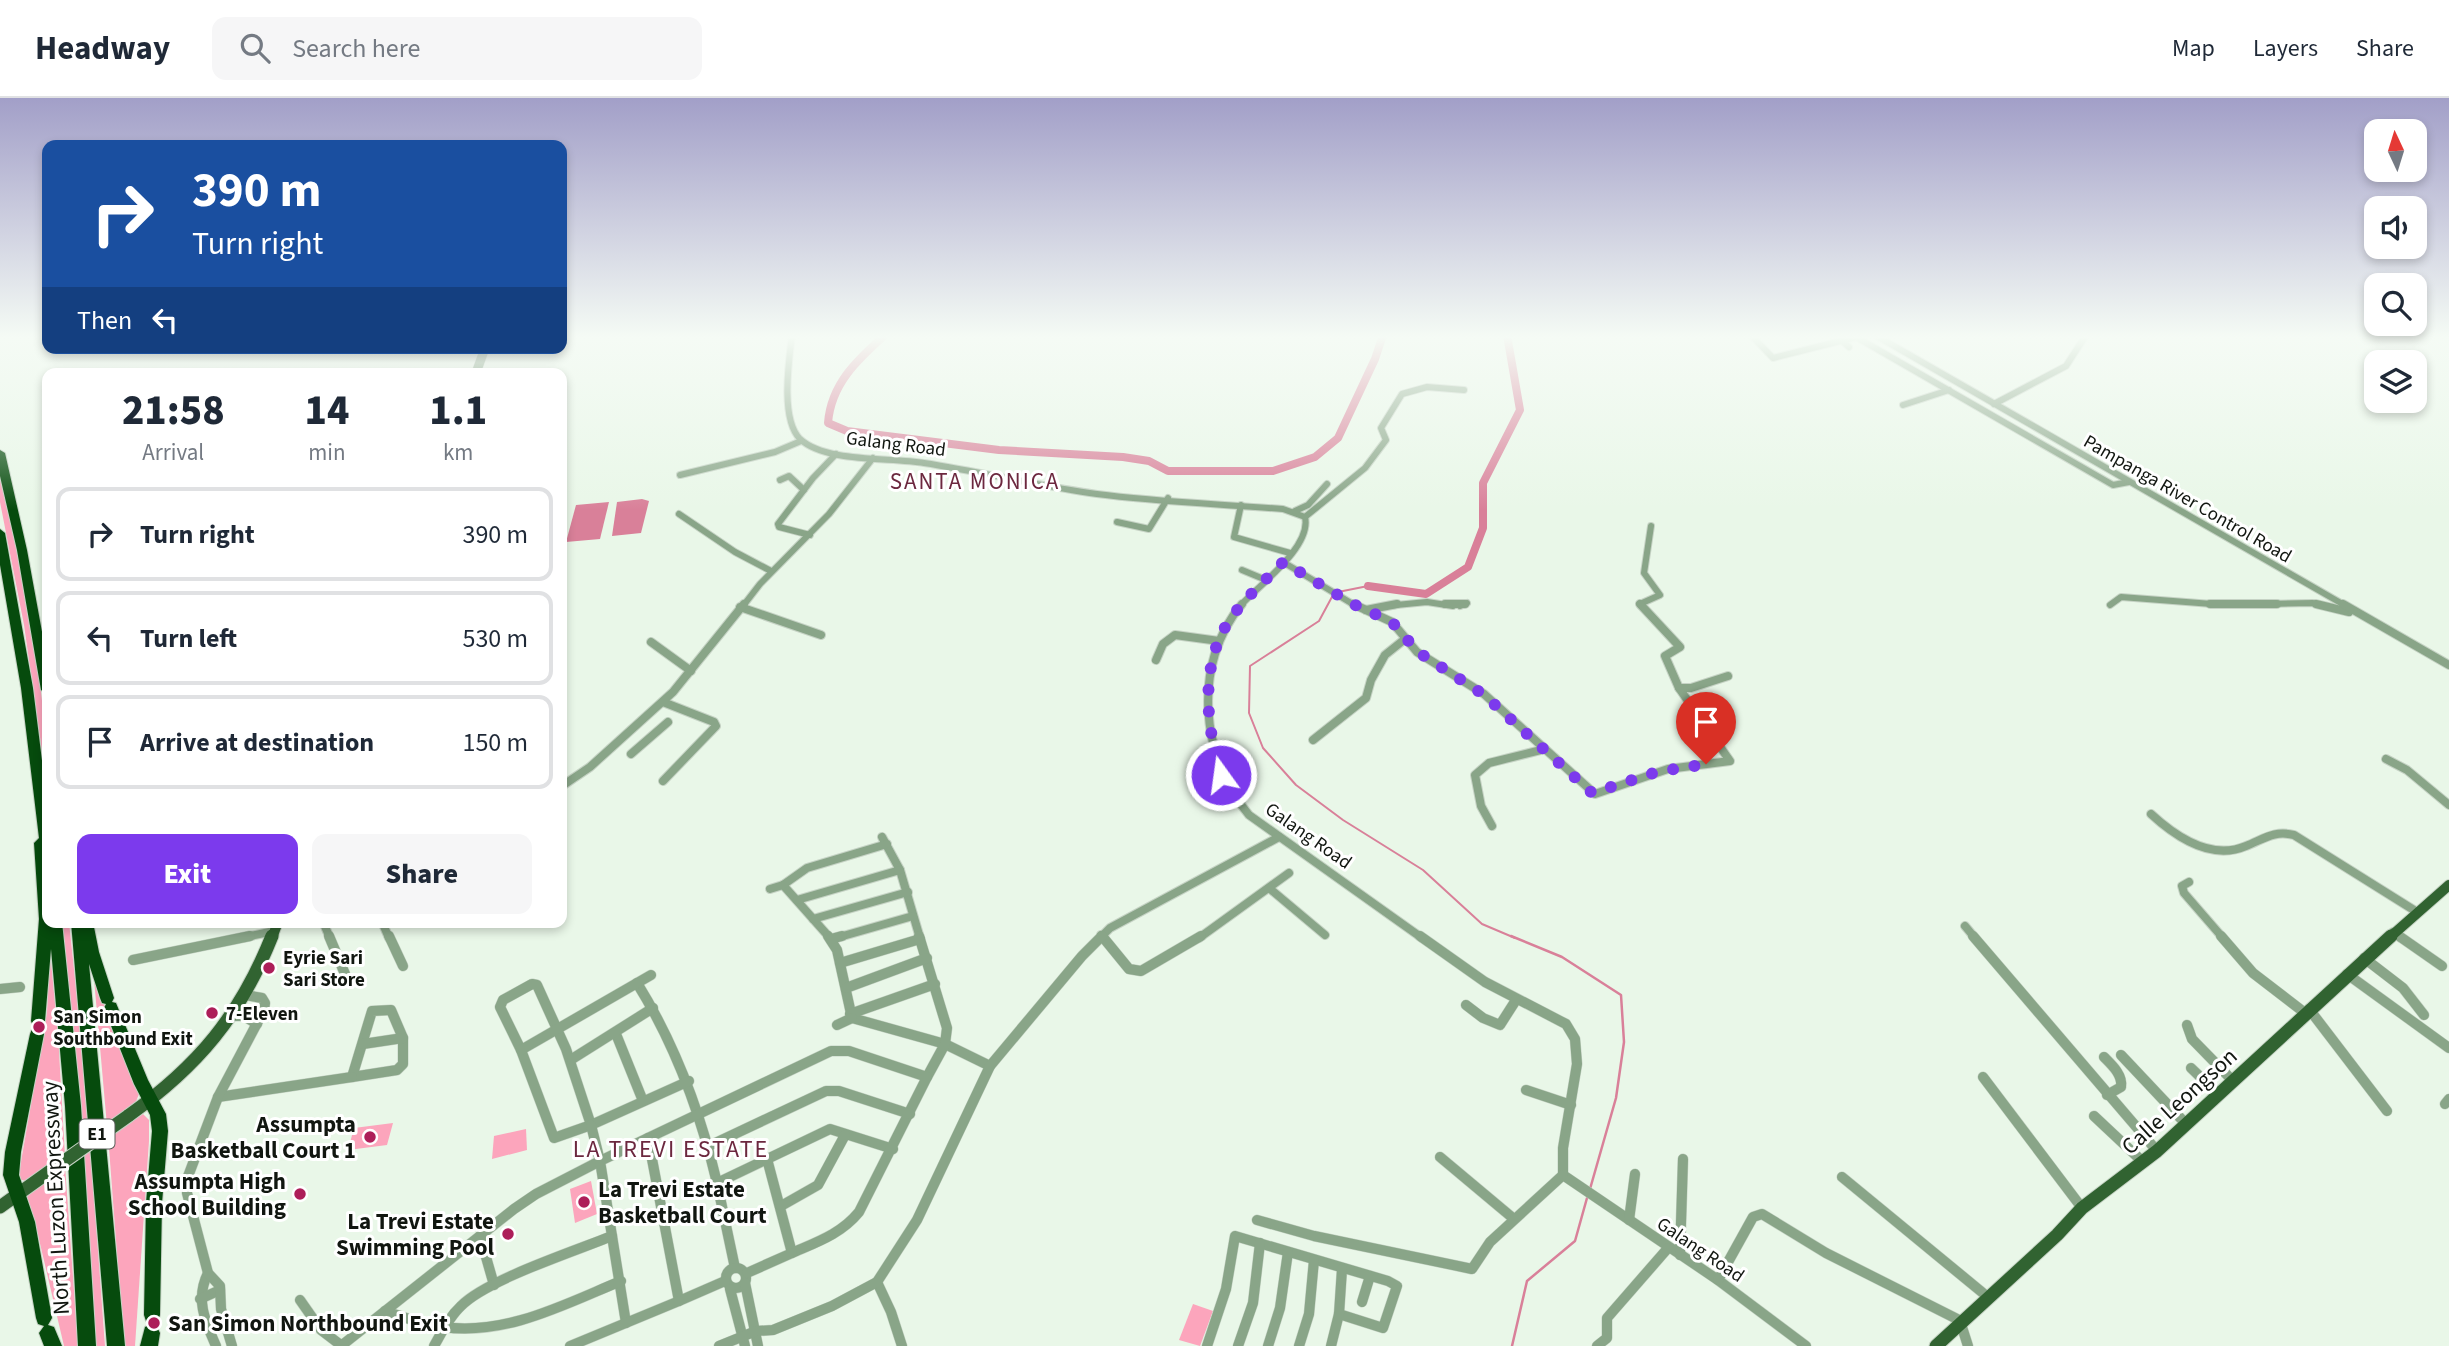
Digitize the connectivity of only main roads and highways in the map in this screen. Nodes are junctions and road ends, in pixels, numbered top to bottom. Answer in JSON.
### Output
{"nodes":[{"id":1,"x":0,"y":453,"type":"edge"},
{"id":2,"x":0,"y":533,"type":"edge"},
{"id":3,"x":42,"y":662,"type":"edge"},
{"id":4,"x":42,"y":804,"type":"joint"},
{"id":5,"x":42,"y":862,"type":"edge"},
{"id":6,"x":2449,"y":885,"type":"edge"},
{"id":7,"x":45,"y":928,"type":"edge"},
{"id":8,"x":56,"y":928,"type":"edge"},
{"id":9,"x":79,"y":928,"type":"edge"},
{"id":10,"x":87,"y":928,"type":"edge"},
{"id":11,"x":278,"y":928,"type":"edge"},
{"id":12,"x":152,"y":1100,"type":"junction"},
{"id":13,"x":18,"y":1194,"type":"junction"},
{"id":14,"x":0,"y":1207,"type":"edge"},
{"id":15,"x":151,"y":1331,"type":"edge"},
{"id":16,"x":48,"y":1332,"type":"edge"},
{"id":17,"x":86,"y":1346,"type":"edge"},
{"id":18,"x":116,"y":1346,"type":"edge"},
{"id":19,"x":1936,"y":1346,"type":"edge"}],
"edges":[{"from":1,"to":3,"type":"highway"},
{"from":2,"to":4,"type":"highway"},
{"from":4,"to":5,"type":"highway"},
{"from":6,"to":19,"type":"main road","name":"Calle Leongson"},
{"from":7,"to":13,"type":"highway"},
{"from":8,"to":17,"type":"highway","name":"North Luzon Expressway","number":"E1"},
{"from":9,"to":18,"type":"highway","number":"E1"},
{"from":10,"to":12,"type":"highway"},
{"from":11,"to":12,"type":"main road"},
{"from":12,"to":13,"type":"main road","bridge":true},
{"from":12,"to":15,"type":"highway"},
{"from":13,"to":14,"type":"main road"},
{"from":13,"to":16,"type":"highway"}]}
